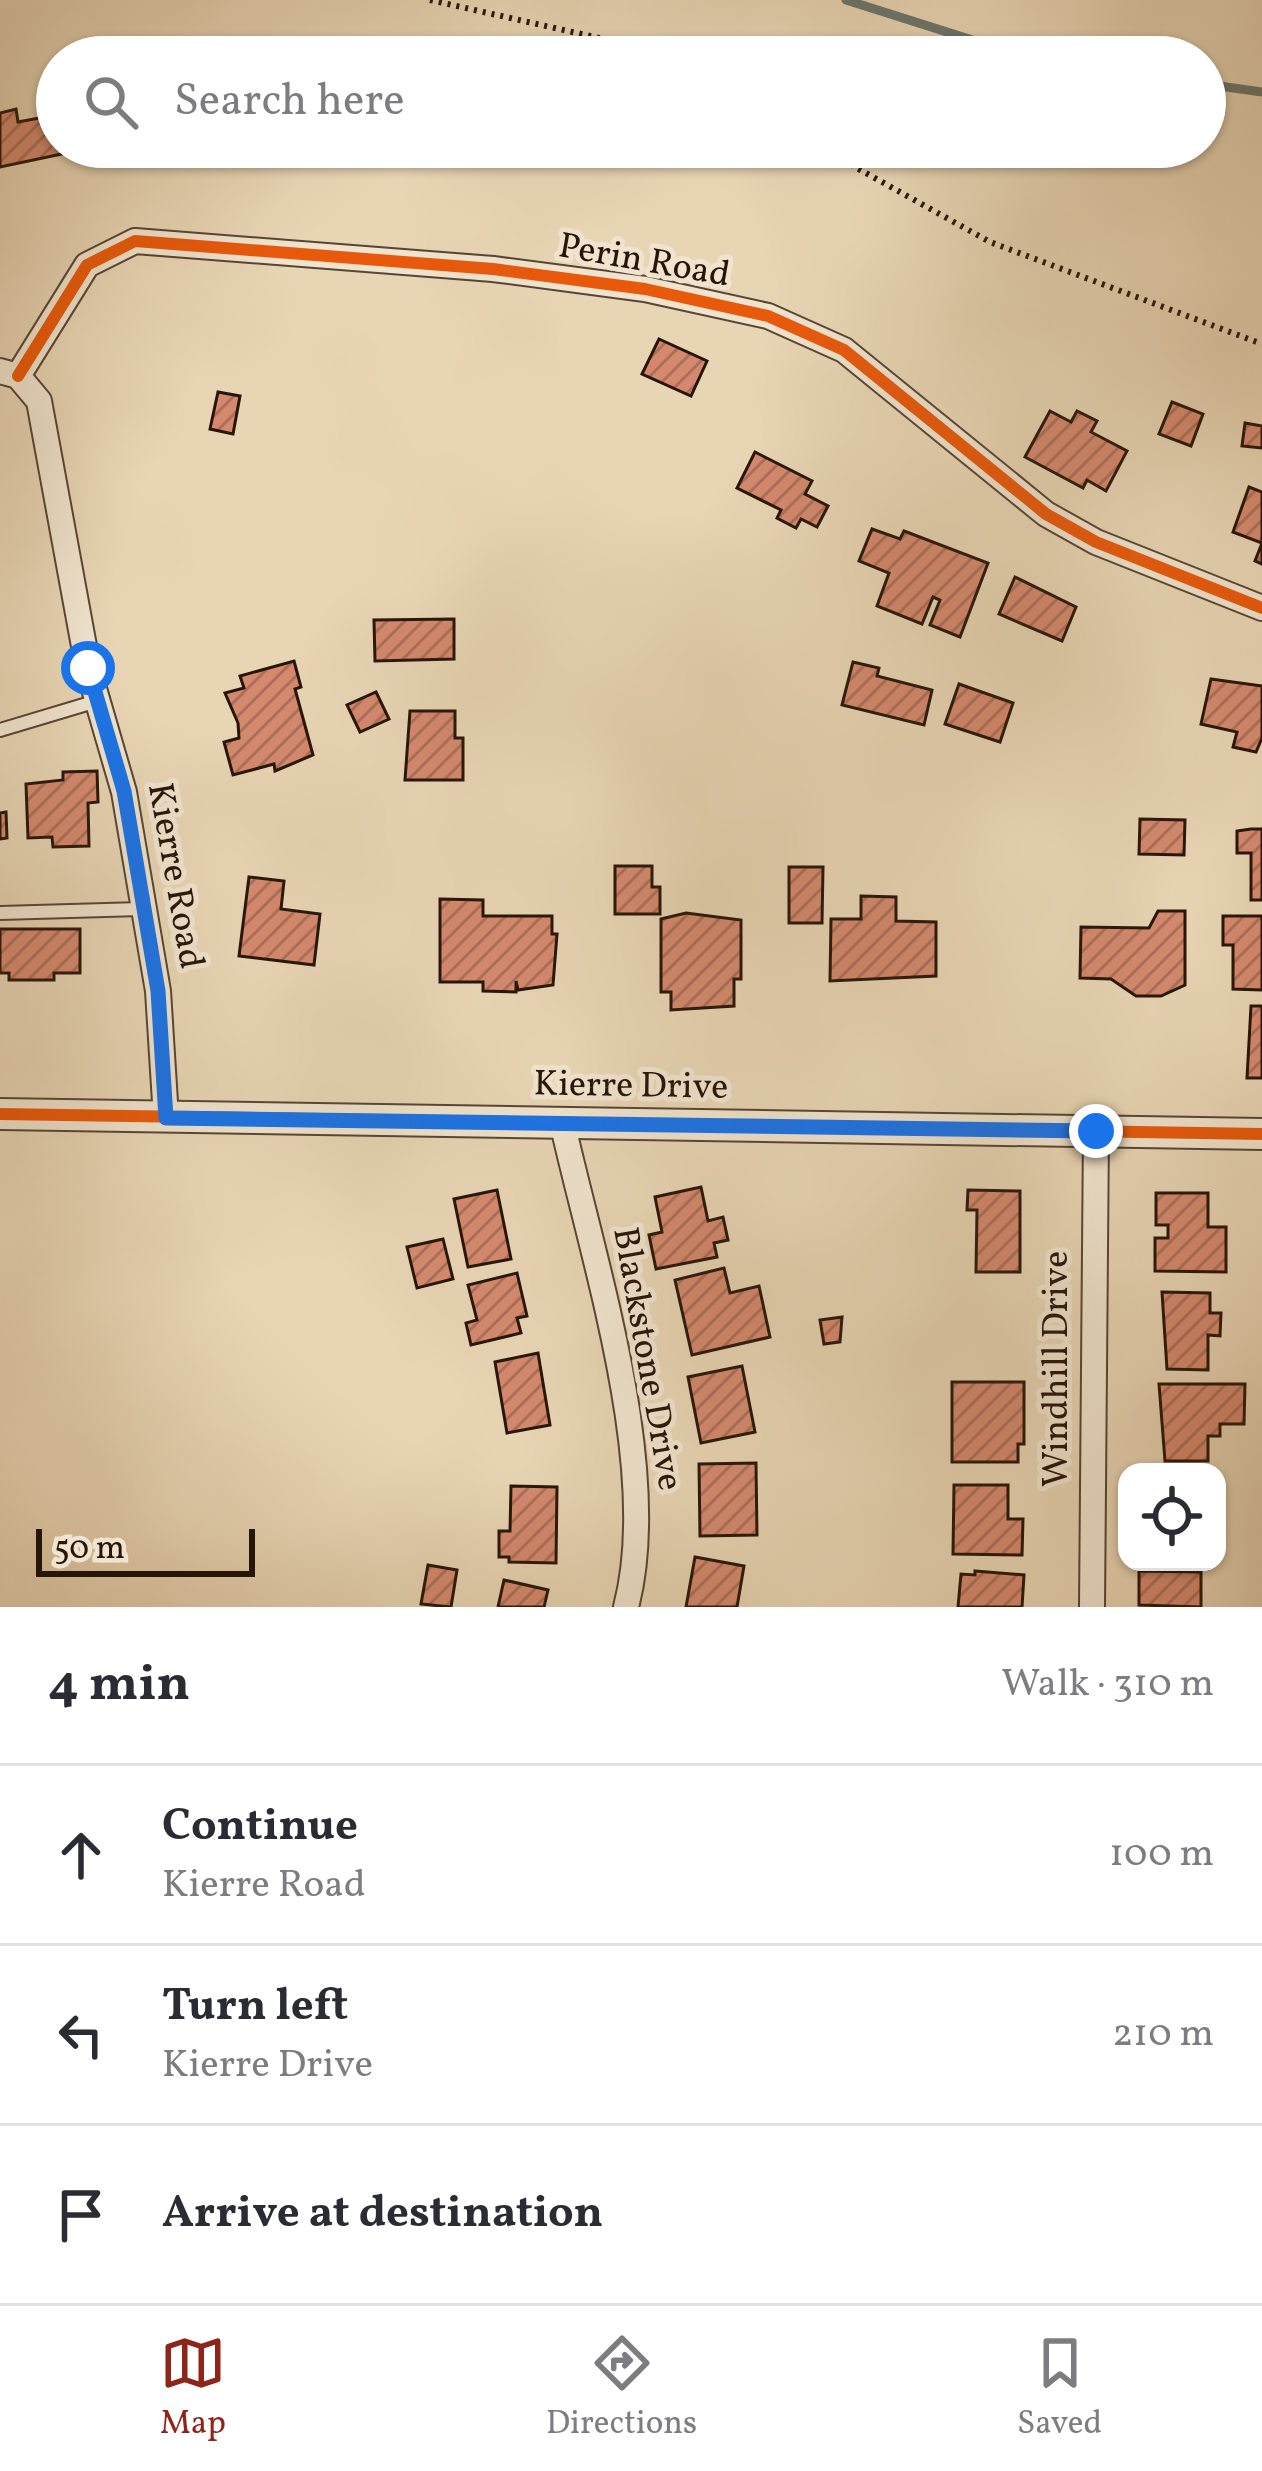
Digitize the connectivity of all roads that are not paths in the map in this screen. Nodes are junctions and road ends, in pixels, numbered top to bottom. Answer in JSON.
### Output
{"nodes":[{"id":1,"x":9,"y":373,"type":"edge"},
{"id":2,"x":1262,"y":608,"type":"edge"},
{"id":3,"x":97,"y":701,"type":"junction"},
{"id":4,"x":0,"y":730,"type":"edge"},
{"id":5,"x":141,"y":909,"type":"junction"},
{"id":6,"x":0,"y":913,"type":"edge"},
{"id":7,"x":0,"y":1114,"type":"edge"},
{"id":8,"x":166,"y":1118,"type":"junction"},
{"id":9,"x":563,"y":1126,"type":"junction"},
{"id":10,"x":1096,"y":1131,"type":"junction"},
{"id":11,"x":1262,"y":1135,"type":"edge"},
{"id":12,"x":626,"y":1607,"type":"edge"},
{"id":13,"x":1092,"y":1607,"type":"edge"}],
"edges":[{"from":1,"to":2,"type":"street","name":"Perin Road"},
{"from":1,"to":3,"type":"street","name":"Kierre Road"},
{"from":3,"to":4,"type":"lane"},
{"from":3,"to":5,"type":"street","name":"Kierre Road"},
{"from":5,"to":6,"type":"lane"},
{"from":5,"to":8,"type":"street","name":"Kierre Road"},
{"from":7,"to":8,"type":"street","name":"Kierre Drive"},
{"from":8,"to":9,"type":"street","name":"Kierre Drive"},
{"from":9,"to":10,"type":"street","name":"Kierre Drive"},
{"from":9,"to":12,"type":"street","name":"Blackstone Drive"},
{"from":10,"to":11,"type":"street","name":"Kierre Drive"},
{"from":10,"to":13,"type":"street","name":"Windhill Drive"}]}
